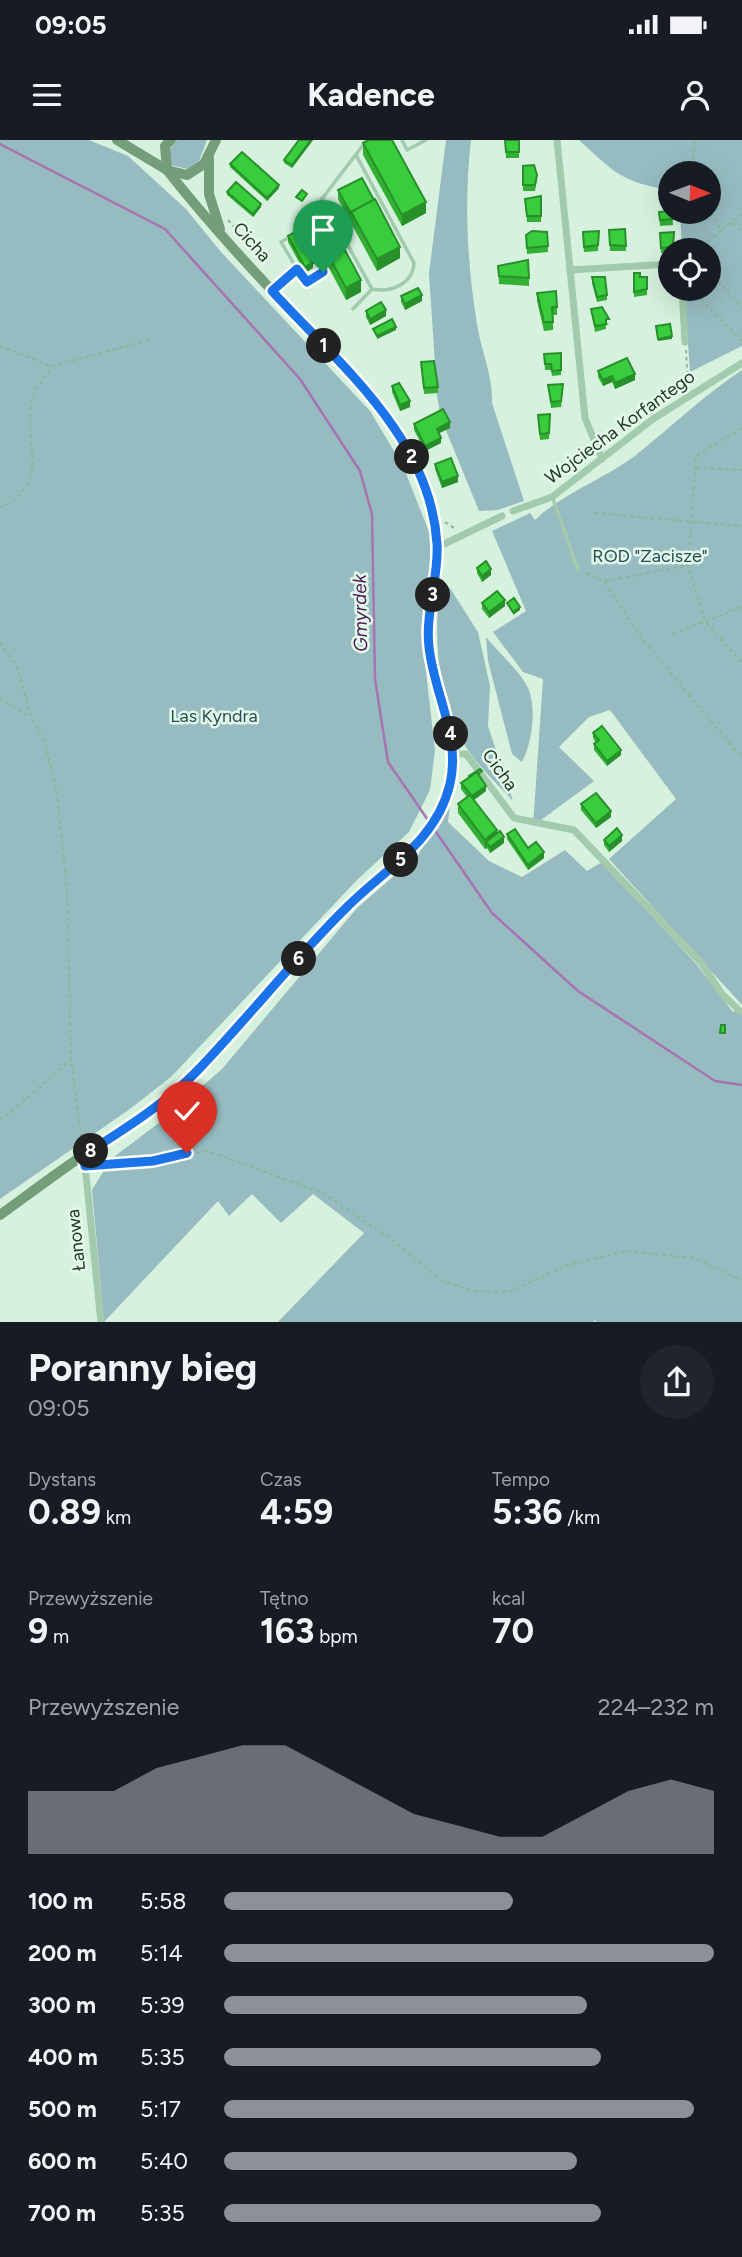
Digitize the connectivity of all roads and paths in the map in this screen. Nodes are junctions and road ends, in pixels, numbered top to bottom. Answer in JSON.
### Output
{"nodes":[{"id":1,"x":117,"y":140,"type":"edge"},
{"id":2,"x":172,"y":140,"type":"edge"},
{"id":3,"x":216,"y":140,"type":"edge"},
{"id":4,"x":367,"y":140,"type":"edge"},
{"id":5,"x":402,"y":140,"type":"edge"},
{"id":6,"x":426,"y":140,"type":"edge"},
{"id":7,"x":557,"y":140,"type":"edge"},
{"id":8,"x":695,"y":140,"type":"edge"},
{"id":9,"x":209,"y":153,"type":"junction"},
{"id":10,"x":356,"y":155,"type":"junction"},
{"id":11,"x":693,"y":161,"type":"edge"},
{"id":12,"x":167,"y":170,"type":"junction"},
{"id":13,"x":323,"y":198,"type":"junction"},
{"id":14,"x":742,"y":215,"type":"edge"},
{"id":15,"x":305,"y":221,"type":"dead end"},
{"id":16,"x":732,"y":222,"type":"junction"},
{"id":17,"x":717,"y":224,"type":"edge"},
{"id":18,"x":722,"y":230,"type":"junction"},
{"id":19,"x":742,"y":232,"type":"edge"},
{"id":20,"x":222,"y":234,"type":"junction"},
{"id":21,"x":712,"y":238,"type":"edge"},
{"id":22,"x":658,"y":265,"type":"edge"},
{"id":23,"x":297,"y":269,"type":"junction"},
{"id":24,"x":570,"y":270,"type":"junction"},
{"id":25,"x":721,"y":284,"type":"edge"},
{"id":26,"x":372,"y":289,"type":"junction"},
{"id":27,"x":272,"y":291,"type":"junction"},
{"id":28,"x":683,"y":301,"type":"edge"},
{"id":29,"x":703,"y":301,"type":"edge"},
{"id":30,"x":742,"y":307,"type":"edge"},
{"id":31,"x":353,"y":309,"type":"dead end"},
{"id":32,"x":150,"y":340,"type":"dead end"},
{"id":33,"x":742,"y":341,"type":"edge"},
{"id":34,"x":685,"y":342,"type":"joint"},
{"id":35,"x":0,"y":346,"type":"edge"},
{"id":36,"x":742,"y":363,"type":"edge"},
{"id":37,"x":52,"y":366,"type":"junction"},
{"id":38,"x":689,"y":395,"type":"junction"},
{"id":39,"x":742,"y":428,"type":"edge"},
{"id":40,"x":602,"y":459,"type":"junction"},
{"id":41,"x":696,"y":468,"type":"junction"},
{"id":42,"x":742,"y":470,"type":"edge"},
{"id":43,"x":552,"y":497,"type":"junction"},
{"id":44,"x":0,"y":508,"type":"edge"},
{"id":45,"x":513,"y":510,"type":"dead end"},
{"id":46,"x":595,"y":513,"type":"dead end"},
{"id":47,"x":502,"y":516,"type":"dead end"},
{"id":48,"x":691,"y":522,"type":"junction"},
{"id":49,"x":742,"y":526,"type":"edge"},
{"id":50,"x":438,"y":547,"type":"junction"},
{"id":51,"x":688,"y":566,"type":"junction"},
{"id":52,"x":578,"y":570,"type":"joint"},
{"id":53,"x":604,"y":581,"type":"junction"},
{"id":54,"x":742,"y":607,"type":"edge"},
{"id":55,"x":705,"y":621,"type":"junction"},
{"id":56,"x":673,"y":634,"type":"dead end"},
{"id":57,"x":0,"y":643,"type":"edge"},
{"id":58,"x":742,"y":663,"type":"edge"},
{"id":59,"x":0,"y":699,"type":"edge"},
{"id":60,"x":31,"y":716,"type":"junction"},
{"id":61,"x":453,"y":754,"type":"junction"},
{"id":62,"x":742,"y":758,"type":"edge"},
{"id":63,"x":741,"y":1012,"type":"edge"},
{"id":64,"x":71,"y":1059,"type":"junction"},
{"id":65,"x":0,"y":1119,"type":"edge"},
{"id":66,"x":85,"y":1161,"type":"junction"},
{"id":67,"x":0,"y":1215,"type":"edge"},
{"id":68,"x":742,"y":1280,"type":"edge"},
{"id":69,"x":101,"y":1322,"type":"edge"}],
"edges":[{"from":1,"to":12,"type":"street","name":"Cicha"},
{"from":2,"to":12,"type":"street"},
{"from":3,"to":9,"type":"street"},
{"from":4,"to":10,"type":"lane"},
{"from":5,"to":6,"type":"lane"},
{"from":7,"to":24,"type":"street"},
{"from":8,"to":11,"type":"path"},
{"from":9,"to":12,"type":"street"},
{"from":9,"to":20,"type":"street"},
{"from":10,"to":13,"type":"lane"},
{"from":10,"to":26,"type":"lane"},
{"from":12,"to":20,"type":"street","name":"Cicha"},
{"from":13,"to":15,"type":"lane"},
{"from":13,"to":26,"type":"lane"},
{"from":14,"to":16,"type":"path"},
{"from":16,"to":18,"type":"path"},
{"from":16,"to":19,"type":"path"},
{"from":17,"to":18,"type":"path"},
{"from":18,"to":21,"type":"path"},
{"from":20,"to":27,"type":"street","name":"Cicha"},
{"from":22,"to":24,"type":"street"},
{"from":23,"to":23,"type":"lane"},
{"from":23,"to":27,"type":"lane"},
{"from":24,"to":40,"type":"street"},
{"from":25,"to":30,"type":"path"},
{"from":26,"to":31,"type":"lane"},
{"from":27,"to":50,"type":"street","name":"Cicha"},
{"from":28,"to":34,"type":"street"},
{"from":29,"to":33,"type":"path"},
{"from":32,"to":37,"type":"path"},
{"from":34,"to":38,"type":"path"},
{"from":35,"to":37,"type":"path"},
{"from":36,"to":38,"type":"street","name":"Wojciecha Korfantego"},
{"from":37,"to":44,"type":"path"},
{"from":38,"to":40,"type":"street","name":"Wojciecha Korfantego"},
{"from":39,"to":41,"type":"path"},
{"from":40,"to":43,"type":"street","name":"Wojciecha Korfantego"},
{"from":41,"to":42,"type":"path"},
{"from":41,"to":48,"type":"path"},
{"from":43,"to":45,"type":"street","name":"Wojciecha Korfantego"},
{"from":43,"to":52,"type":"lane"},
{"from":46,"to":48,"type":"path"},
{"from":47,"to":50,"type":"street"},
{"from":48,"to":49,"type":"path"},
{"from":48,"to":51,"type":"path"},
{"from":50,"to":61,"type":"street","name":"Cicha"},
{"from":51,"to":53,"type":"path"},
{"from":51,"to":55,"type":"path"},
{"from":52,"to":53,"type":"path"},
{"from":53,"to":62,"type":"path"},
{"from":54,"to":55,"type":"path"},
{"from":55,"to":56,"type":"path"},
{"from":55,"to":58,"type":"path"},
{"from":57,"to":60,"type":"path"},
{"from":59,"to":60,"type":"path"},
{"from":60,"to":64,"type":"path"},
{"from":61,"to":63,"type":"street","name":"Cicha"},
{"from":61,"to":66,"type":"street","name":"Cicha"},
{"from":64,"to":65,"type":"path"},
{"from":64,"to":66,"type":"path"},
{"from":66,"to":67,"type":"street","name":"Cicha"},
{"from":66,"to":68,"type":"path"},
{"from":66,"to":69,"type":"street","name":"Łanowa"}]}
